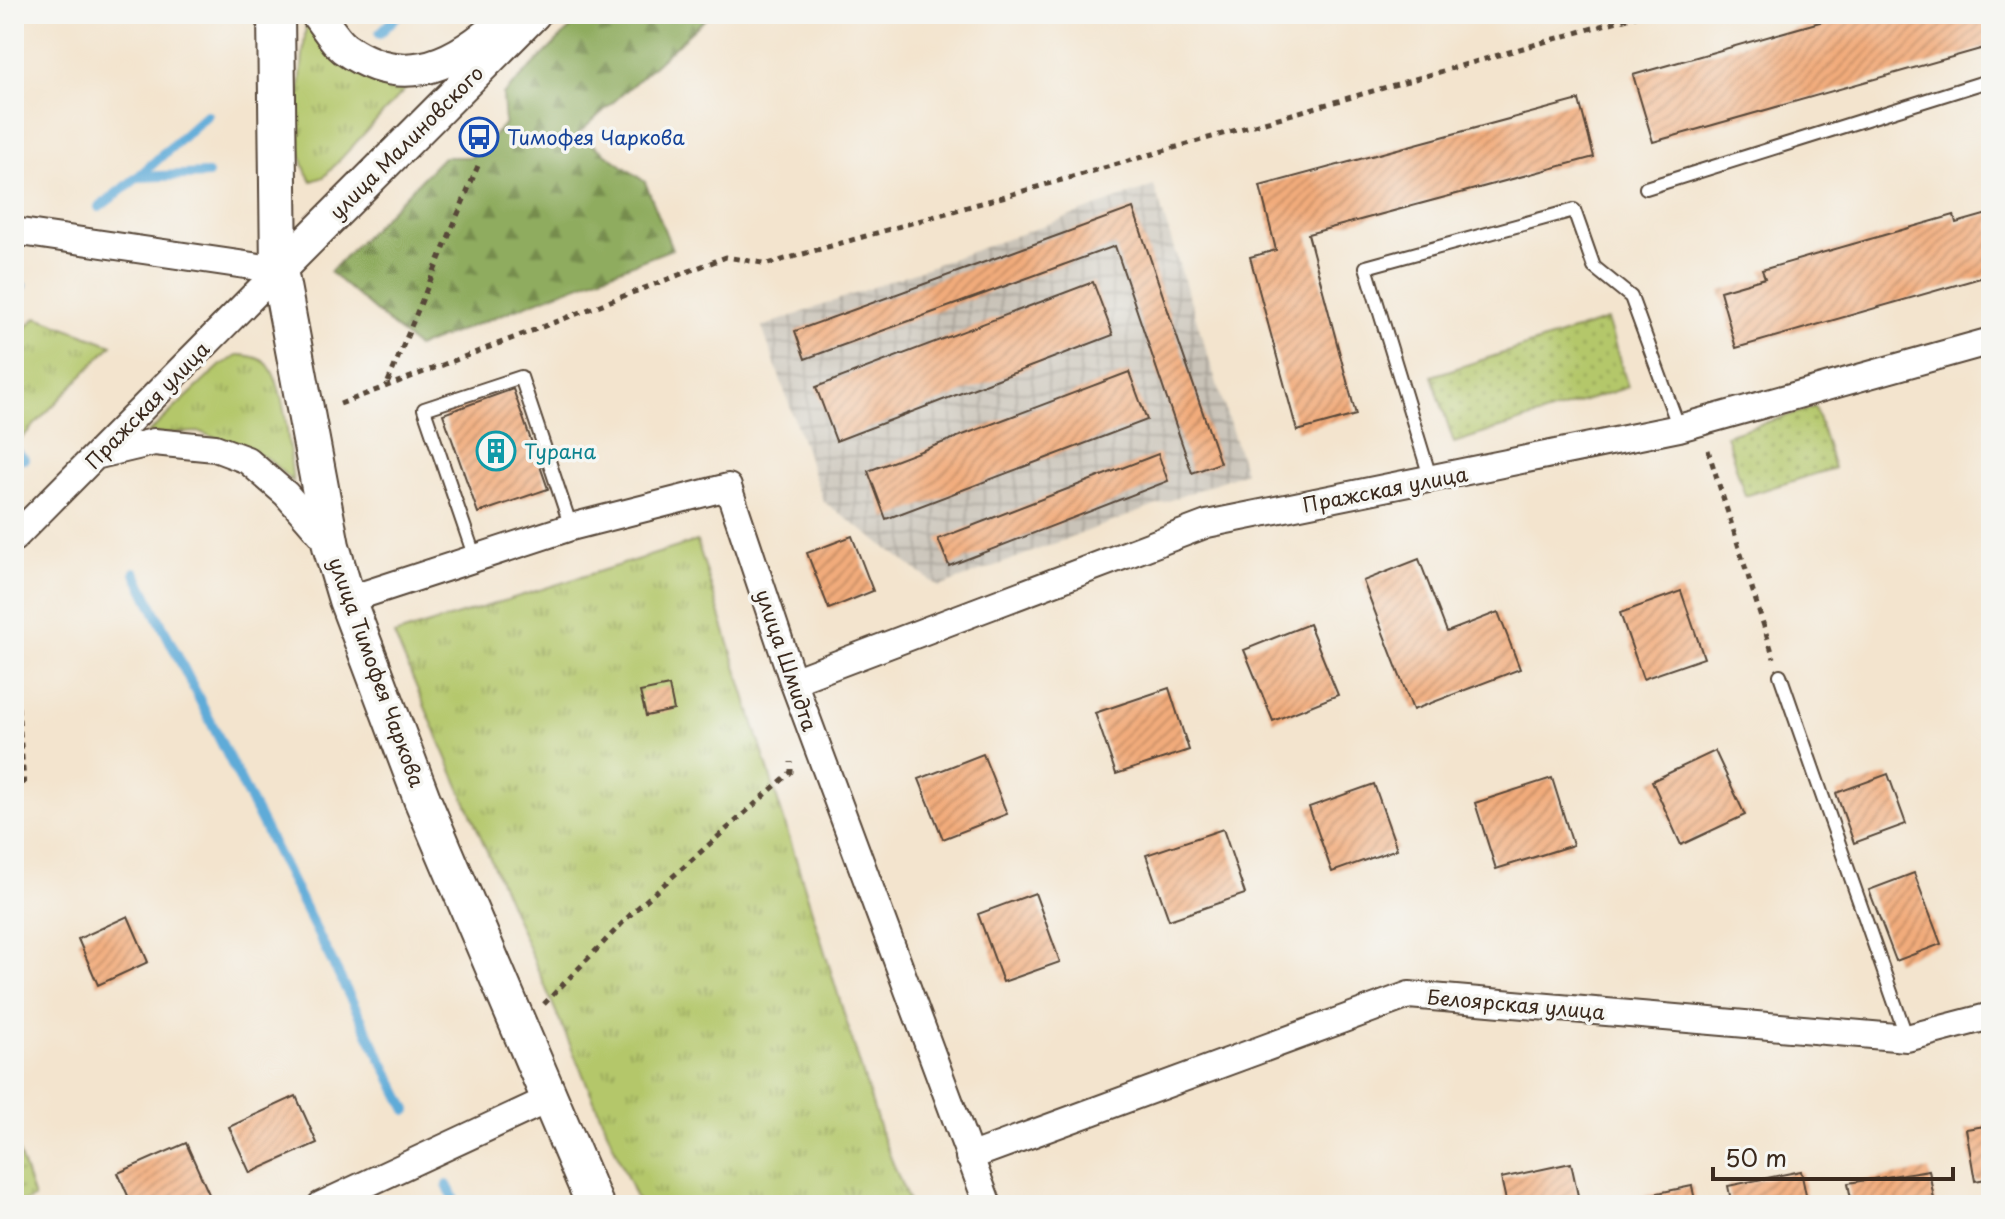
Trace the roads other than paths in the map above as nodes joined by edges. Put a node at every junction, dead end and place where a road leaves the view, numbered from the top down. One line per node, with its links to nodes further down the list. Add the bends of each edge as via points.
1 (276, 14): 8 (main road, улица Тимофея Чаркова)
2 (317, 14): 3 (street, via 343,47 380,65 420,71 451,61)
3 (513, 14)
4 (534, 14): 8 (street, улица Малиновского)
5 (1991, 80): 6 (lane)
6 (1646, 188)
7 (14, 231): 8 (street)
8 (279, 270): 11 (street, Пражская улица); 15 (main road, улица Тимофея Чаркова)
9 (1991, 341): 10 (street, Пражская улица)
10 (1689, 425): 12 (street, Пражская улица); 12 (lane, via 1631,297 1594,267 1574,210 1366,267)
11 (99, 455): 14 (street, Пражская улица); 15 (street, via 154,442 215,448 247,460 286,494)
12 (1431, 481): 19 (street, Пражская улица, via 1207,524)
13 (571, 527): 16 (street, улица Шмидта); 16 (lane, via 521,377 424,409); 19 (street, улица Шмидта, via 728,487)
14 (14, 538)
15 (331, 546): 17 (main road, улица Тимофея Чаркова)
16 (475, 558): 17 (street, улица Шмидта)
17 (347, 600): 22 (main road, улица Тимофея Чаркова, via 422,799)
18 (1780, 675): 21 (lane)
19 (793, 681): 23 (street, улица Шмидта)
20 (1991, 1016): 21 (street, Белоярская улица)
21 (1907, 1038): 23 (street, Белоярская улица, via 1409,995)
22 (549, 1099): 24 (street); 25 (main road, улица Тимофея Чаркова)
23 (969, 1157): 26 (street, улица Шмидта)
24 (321, 1205)
25 (595, 1205)
26 (988, 1205)

